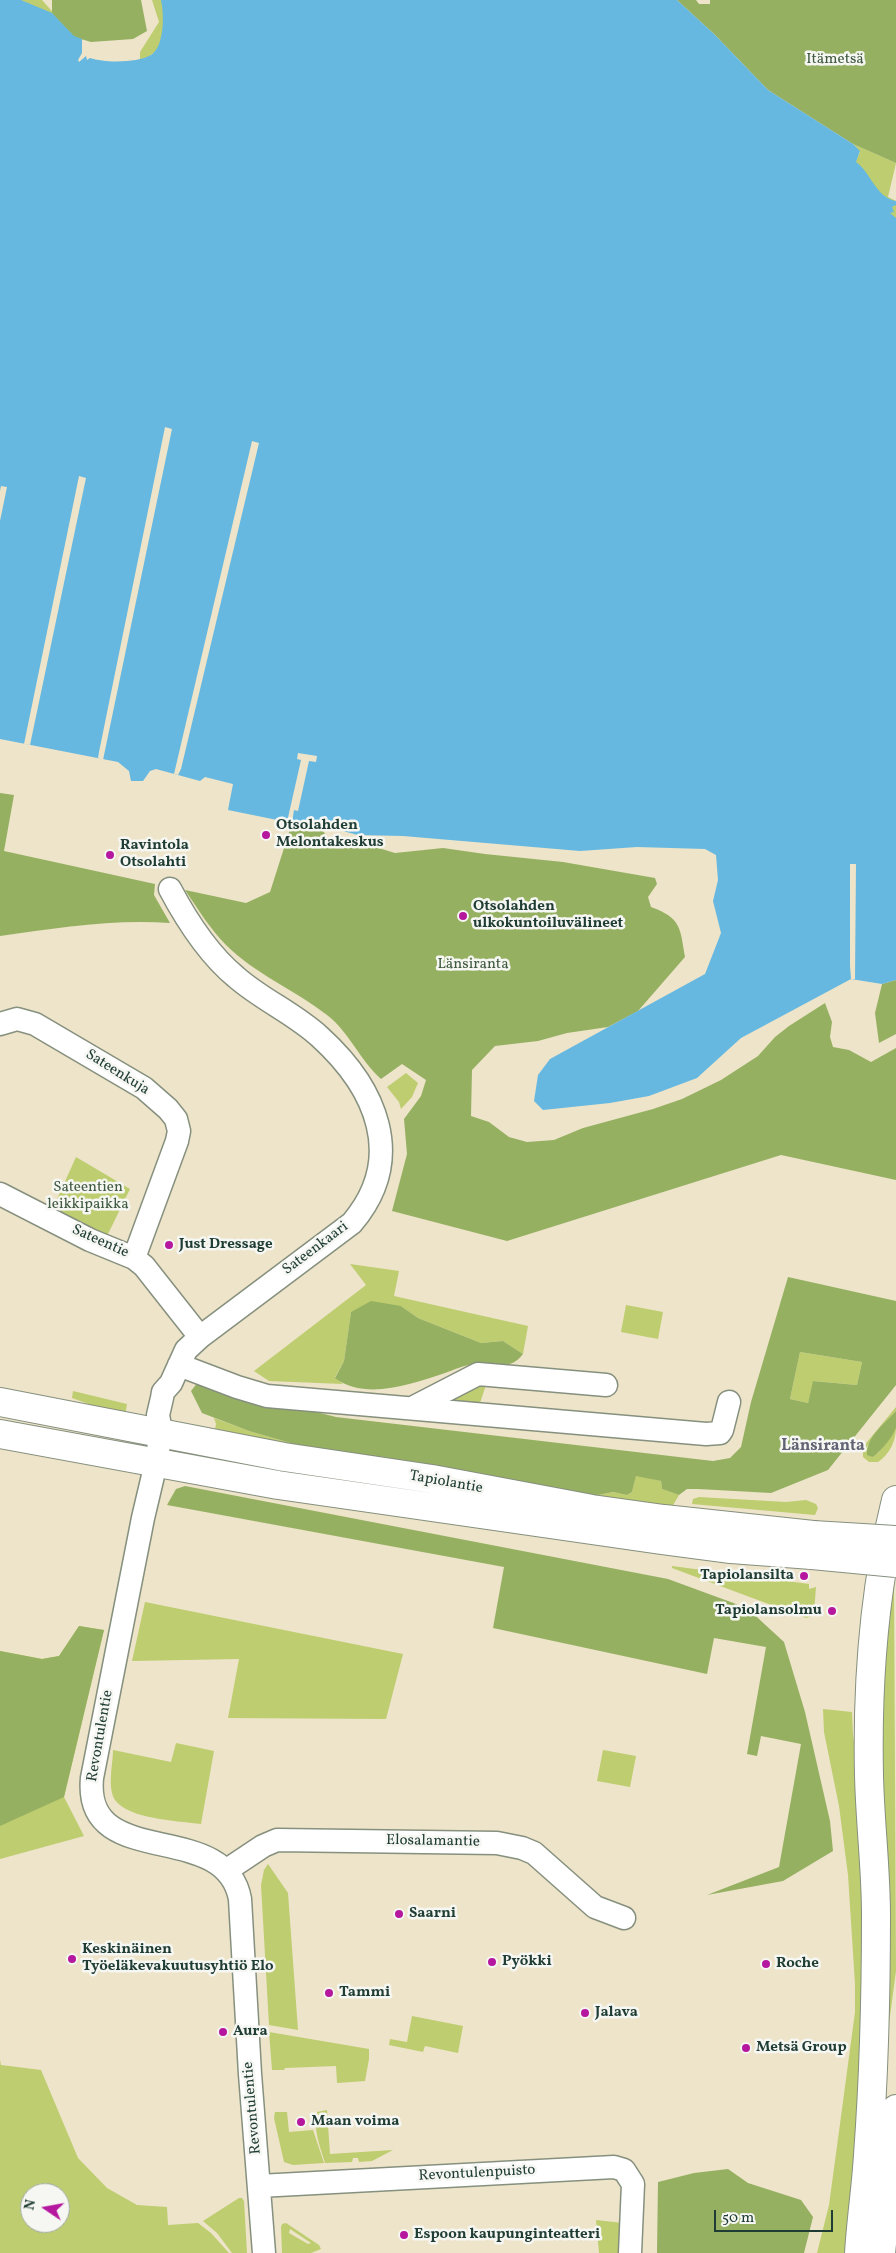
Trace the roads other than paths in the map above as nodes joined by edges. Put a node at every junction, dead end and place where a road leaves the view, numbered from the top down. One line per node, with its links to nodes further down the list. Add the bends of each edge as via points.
1 (170, 889): 5 (street, Sateenkaari, via 194,928 236,978 320,1037 349,1068 375,1112 382,1148 375,1186 352,1223)
2 (0, 1024): 4 (street, Sateenkuja, via 16,1019 35,1024 144,1088 176,1119 177,1141)
3 (0, 1194): 4 (street, Sateentie, via 90,1240)
4 (134, 1258): 5 (street, Sateentie, via 144,1266)
5 (200, 1337): 6 (street, Sateenkaari, via 186,1350)
6 (175, 1374): 10 (street, via 267,1396); 11 (street, via 175,1407)
7 (606, 1385): 10 (street, via 478,1374)
8 (0, 1402): 11 (main road, Tapiolantie)
9 (729, 1402): 10 (street, via 722,1430 714,1434)
10 (412, 1408)
11 (161, 1432): 13 (street, Revontulentie); 16 (main road, Tapiolantie, via 284,1457)
12 (0, 1434): 13 (main road, Tapiolantie)
13 (156, 1463): 16 (main road, Tapiolantie, via 278,1485 731,1549); 18 (street, Revontulentie, via 99,1739 91,1796 99,1817 120,1832 200,1854)
14 (896, 1500): 24 (main road, via 874,1629 869,1710 876,1914 874,2024 868,2156)
15 (896, 1540): 16 (main road, Tapiolantie, bridge)
16 (812, 1545): 17 (main road, Tapiolantie, bridge)
17 (896, 1563)
18 (227, 1870): 19 (street, Elosalamantie, via 277,1840 497,1843 534,1853 595,1907); 21 (street, Revontulentie, via 240,1899)
19 (624, 1918)
20 (896, 2109): 25 (main road)
21 (259, 2186): 22 (street, Revontulenpuisto, via 614,2167 628,2174 633,2184); 23 (street, Revontulentie)
22 (630, 2245)
23 (264, 2253)
24 (859, 2253)
25 (881, 2253)

